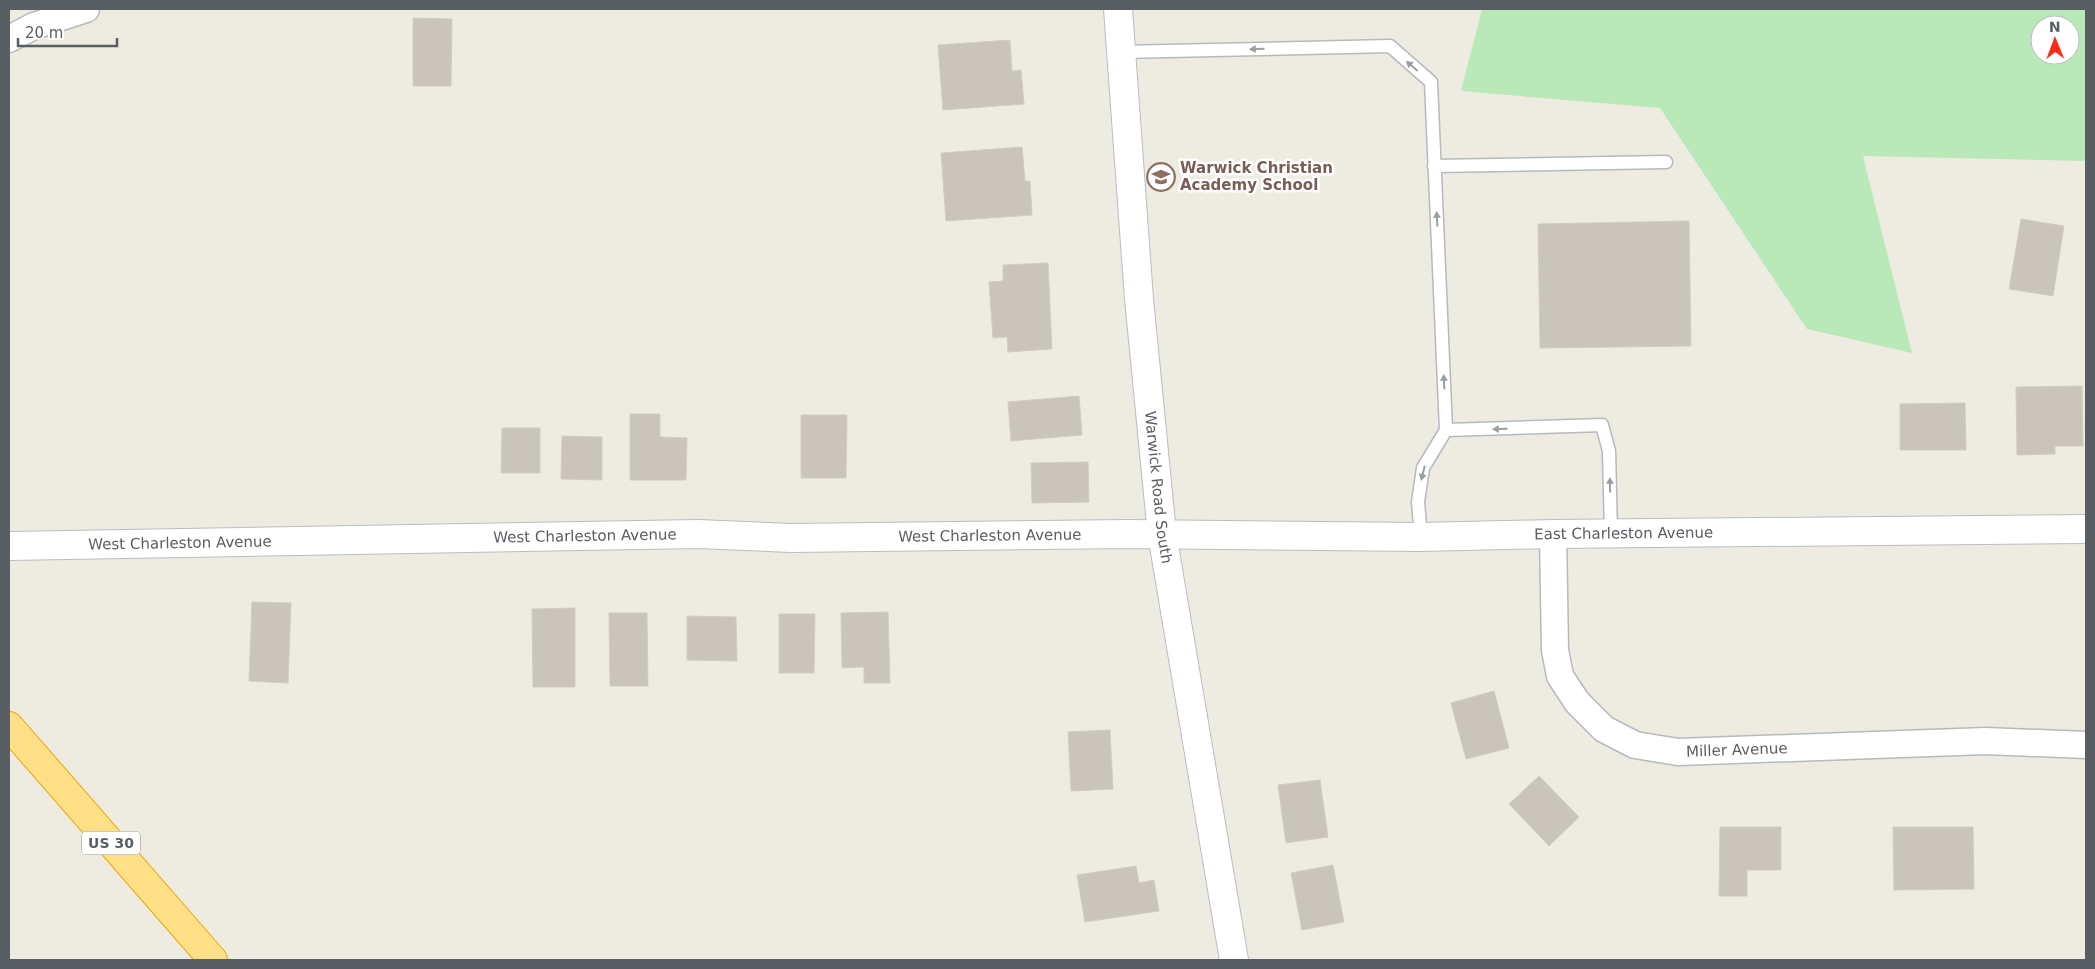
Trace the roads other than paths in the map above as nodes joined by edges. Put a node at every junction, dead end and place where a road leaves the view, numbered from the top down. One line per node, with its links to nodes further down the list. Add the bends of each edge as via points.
1 (86, 9): 3 (street)
2 (1118, 9): 4 (street, Warwick Road South)
3 (9, 38)
4 (1121, 52): 6 (lane, one-way to 4, via 1431,82 1390,46); 9 (street, Warwick Road South, via 1139,299)
5 (1666, 162): 6 (lane)
6 (1434, 166): 7 (lane, one-way to 6)
7 (1446, 430): 11 (lane, one-way to 7, via 1609,451 1602,425); 12 (lane, one-way to 12, via 1423,468 1418,502)
8 (2086, 529): 11 (street, East Charleston Avenue)
9 (1162, 534): 12 (street, East Charleston Avenue); 13 (street, West Charleston Avenue, via 791,538 698,534); 17 (street, Warwick Road South)
10 (1552, 534): 11 (street, East Charleston Avenue); 12 (street, East Charleston Avenue); 15 (street, Miller Avenue, via 1554,650 1560,676 1577,702 1604,729 1635,745 1678,752 1986,740)
11 (1612, 534)
12 (1421, 538)
13 (9, 546)
14 (9, 726): 16 (highway, US 30)
15 (2086, 745)
16 (214, 960)
17 (1234, 960)

